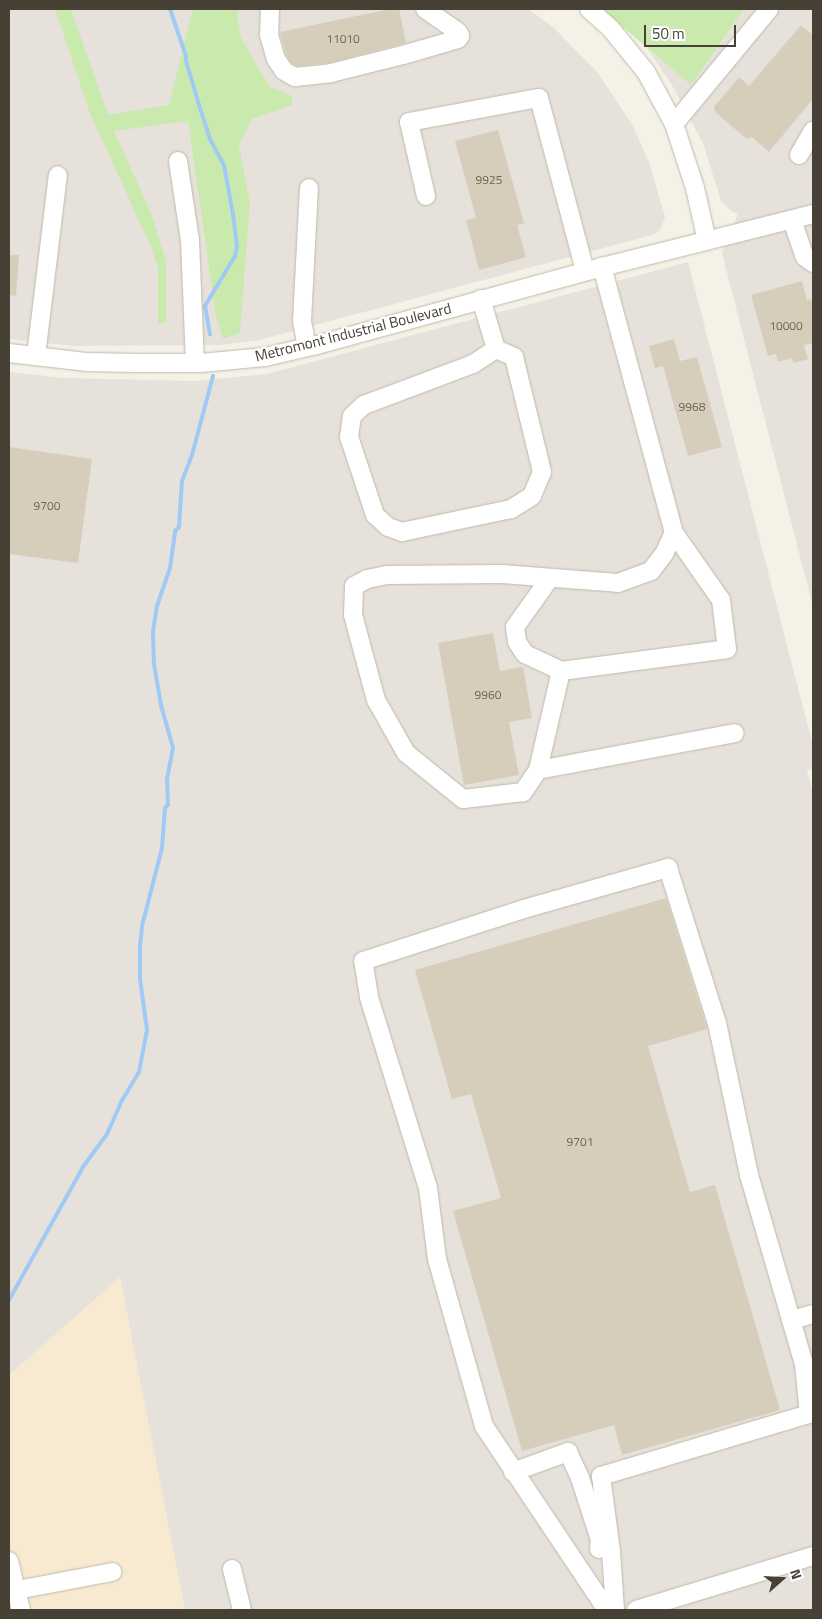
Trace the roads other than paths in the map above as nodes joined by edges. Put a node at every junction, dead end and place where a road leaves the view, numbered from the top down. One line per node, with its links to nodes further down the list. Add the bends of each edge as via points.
1 (270, 9): 2 (street, via 268,36 276,59 284,71 295,77 331,73 458,39 458,32)
2 (425, 9)
3 (589, 9): 5 (street, via 611,29 646,72)
4 (768, 9): 5 (street)
5 (674, 124): 14 (street, via 695,188)
6 (813, 131): 7 (street)
7 (798, 154)
8 (178, 161): 23 (street, via 190,240)
9 (58, 175): 22 (street)
10 (309, 188): 19 (street, via 302,321)
11 (426, 196): 17 (street, via 409,122 539,98)
12 (813, 214): 13 (street, Metromont Industrial Boulevard)
13 (792, 220): 14 (street, Metromont Industrial Boulevard); 15 (street, via 805,257)
14 (707, 241): 16 (street, Metromont Industrial Boulevard)
15 (813, 263)
16 (602, 267): 17 (street, Metromont Industrial Boulevard); 24 (street)
17 (584, 271): 18 (street, Metromont Industrial Boulevard)
18 (482, 299): 19 (street, Metromont Industrial Boulevard); 20 (street)
19 (307, 347): 23 (street, Metromont Industrial Boulevard, via 265,357)
20 (496, 349): 20 (street, via 514,357 538,453 542,472 532,496 502,511 402,532 388,527 375,514 349,437 352,416 364,405 473,364)
21 (9, 353): 22 (street, Metromont Industrial Boulevard)
22 (36, 356): 23 (street, Metromont Industrial Boulevard, via 87,362)
23 (195, 363)
24 (674, 534): 25 (street, via 651,571 618,583); 26 (street, via 721,600 728,649)
25 (550, 578): 26 (street, via 515,627 517,642 525,654); 28 (street, via 502,574 387,575 367,579 354,586 353,615 376,700 406,753 463,800 523,792)
26 (560, 671): 28 (street)
27 (735, 733): 28 (street)
28 (538, 770)
29 (813, 1314): 30 (street)
30 (791, 1320): 31 (street, via 804,1364); 32 (street, via 749,1175 717,1023 668,868 524,909 362,961 369,997 428,1188 437,1259 484,1426)
31 (811, 1417): 33 (street, via 601,1476)
32 (513, 1472): 33 (street, via 568,1452 571,1472 594,1543); 41 (street)
33 (605, 1550): 42 (street)
34 (813, 1556): 43 (street)
35 (9, 1561): 38 (street)
36 (232, 1569): 40 (street)
37 (112, 1572): 38 (street)
38 (17, 1590): 39 (street)
39 (21, 1610)
40 (242, 1610)
41 (607, 1610)
42 (615, 1610)
43 (636, 1610)

